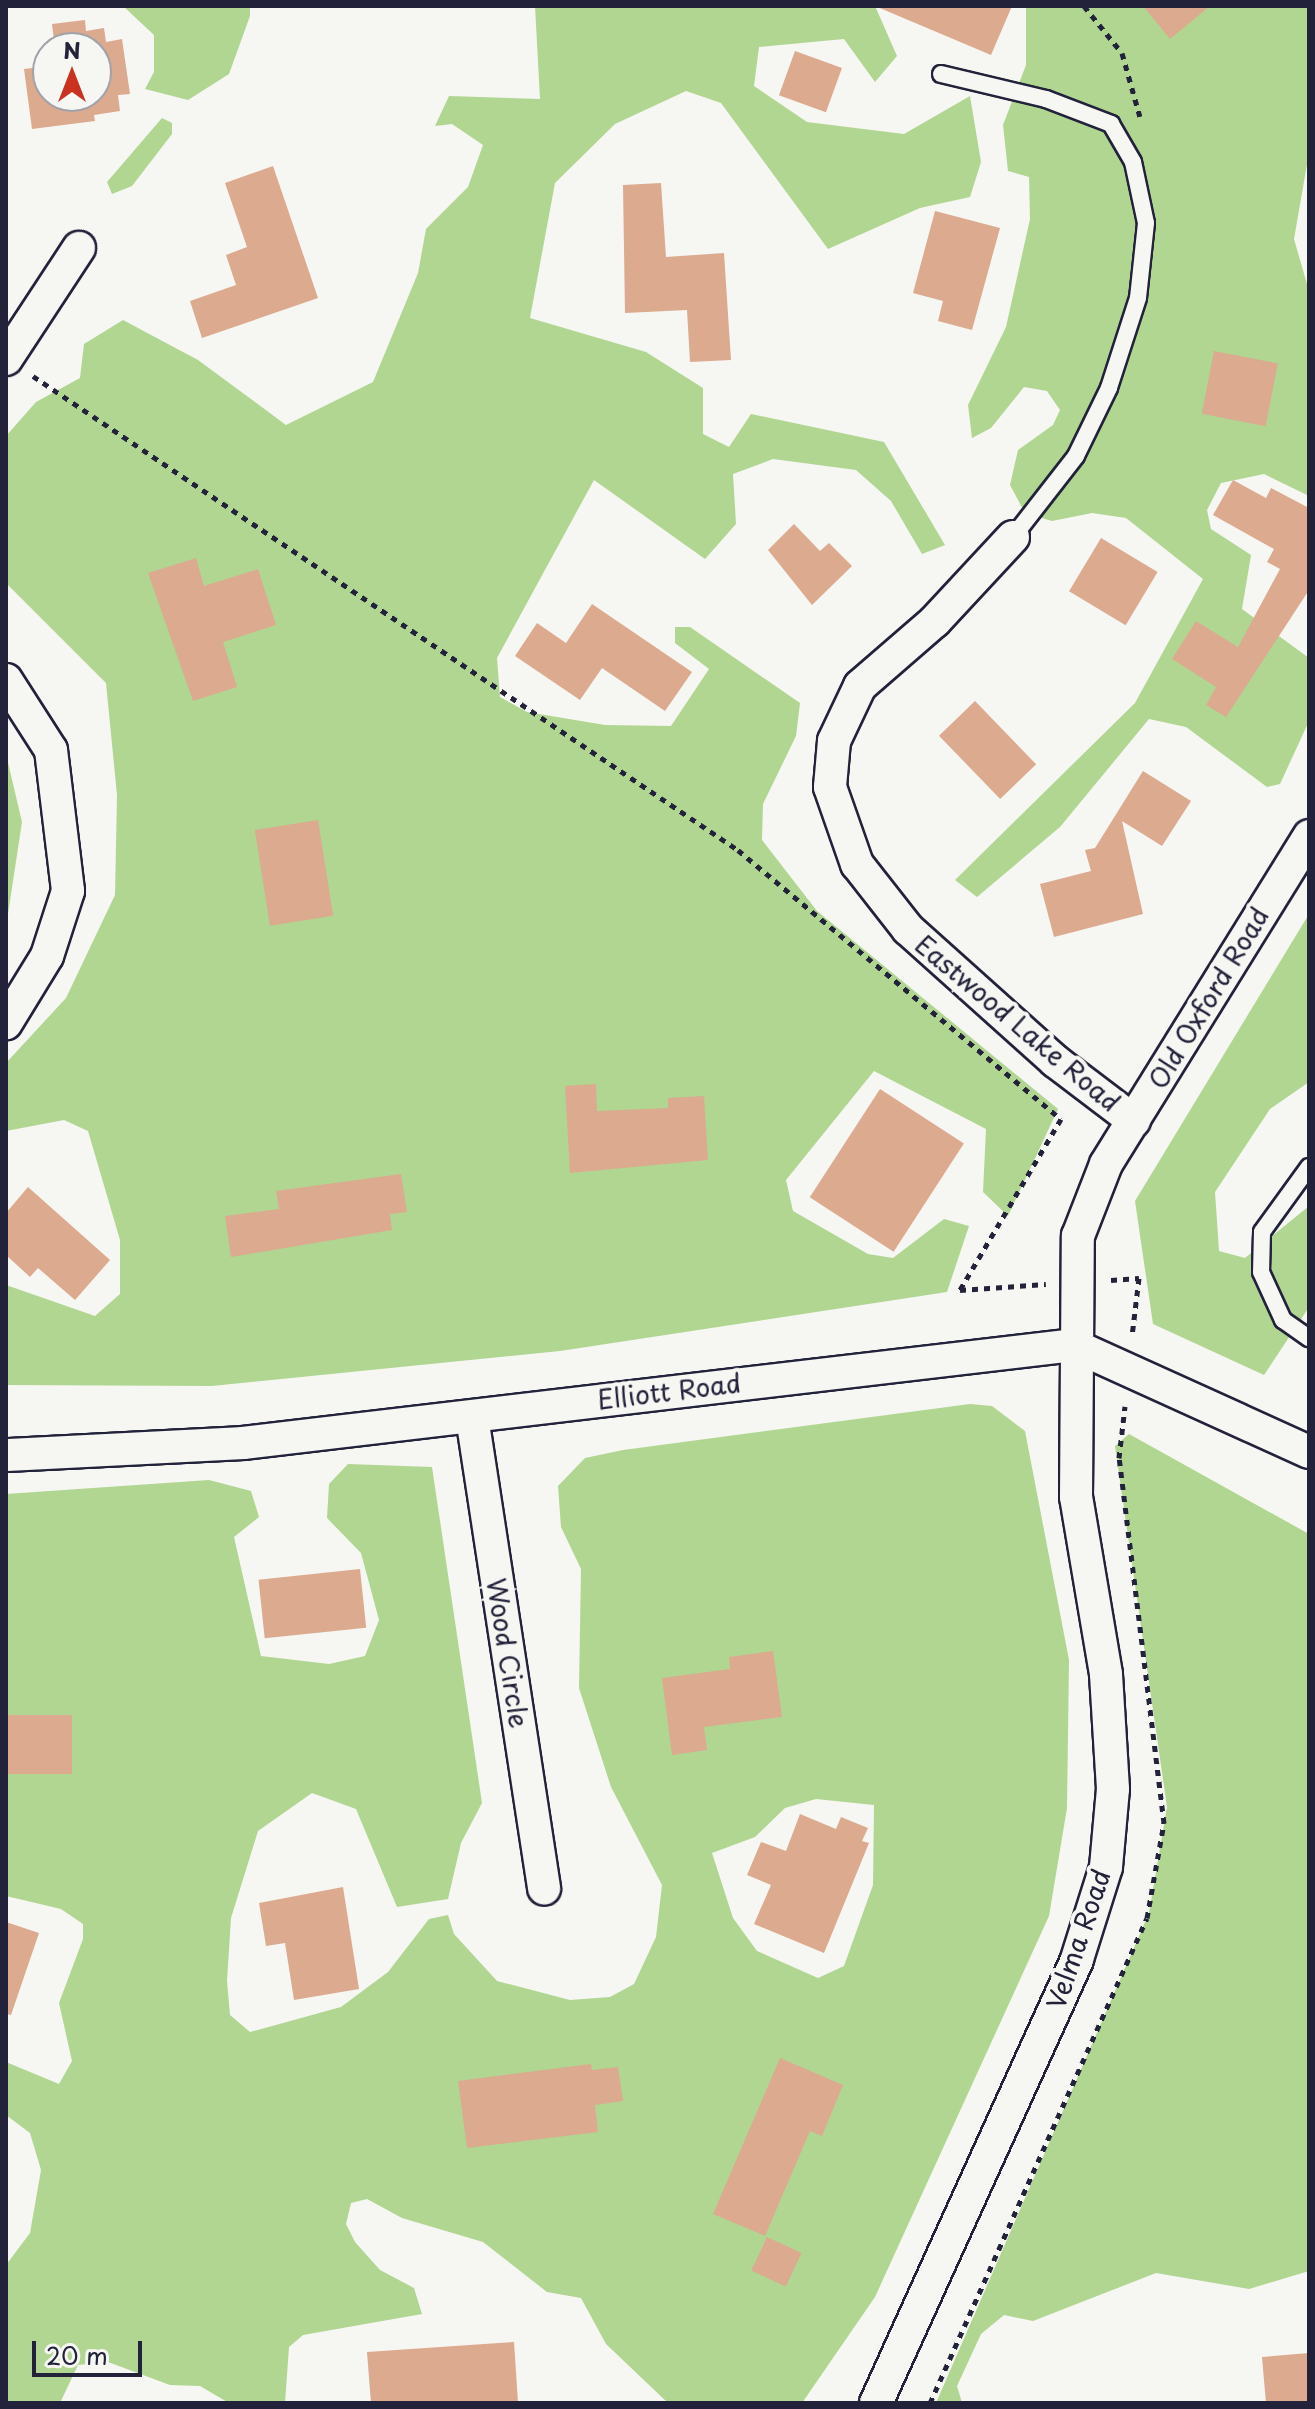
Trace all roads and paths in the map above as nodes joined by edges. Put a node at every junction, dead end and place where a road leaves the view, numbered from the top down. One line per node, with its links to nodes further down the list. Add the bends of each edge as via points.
1 (941, 74): 4 (lane, via 1046,99 1111,124 1133,162 1146,223 1138,298 1109,388 1076,456)
2 (79, 248): 3 (street)
3 (16, 365): 11 (path, via 738,850 1061,1119 960,1290)
4 (1013, 537): 8 (street, Eastwood Lake Road, via 935,621 860,686 837,731 830,787 857,864 908,929 1055,1061)
5 (6, 680): 7 (street, via 51,750 68,891 47,956)
6 (1309, 836): 8 (street, Old Oxford Road)
7 (6, 1023)
8 (1134, 1121): 13 (street, Old Oxford Road, via 1106,1164 1078,1236)
9 (1309, 1167): 12 (lane, via 1262,1232 1261,1272 1283,1320)
10 (1094, 1281): 14 (path, via 1139,1278)
11 (1064, 1283)
12 (1309, 1338)
13 (1073, 1345): 16 (street, Elliott Road); 17 (street); 20 (street, Velma Road, via 1076,1497 1110,1732 1106,1867 1077,1959)
14 (1130, 1353)
15 (1125, 1398): 21 (path, via 1119,1458 1164,1823 1147,1918)
16 (472, 1417): 18 (street, Elliott Road, via 243,1443); 19 (street, Wood Circle)
17 (1309, 1452)
18 (6, 1455)
19 (544, 1889)
20 (876, 2403)
21 (930, 2403)

